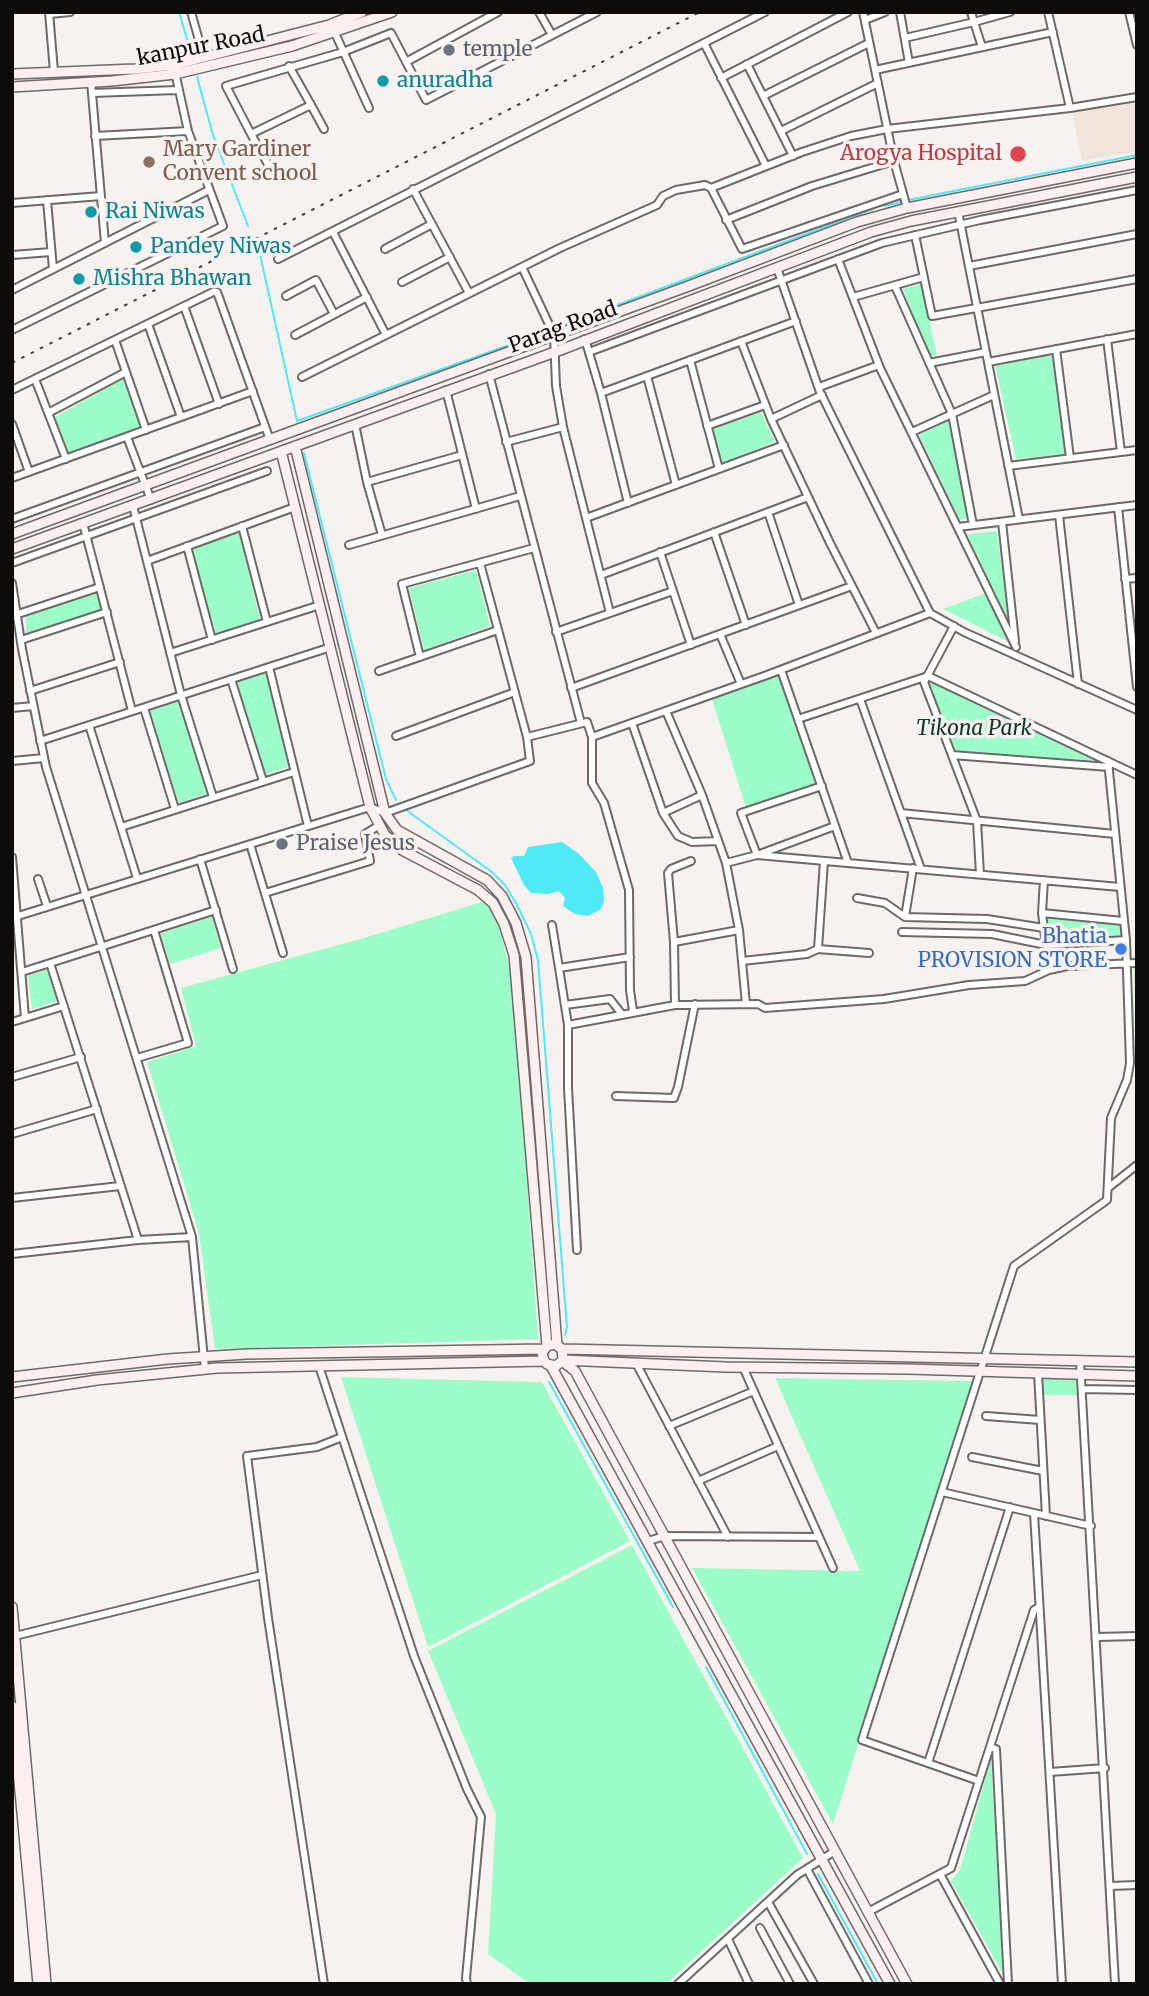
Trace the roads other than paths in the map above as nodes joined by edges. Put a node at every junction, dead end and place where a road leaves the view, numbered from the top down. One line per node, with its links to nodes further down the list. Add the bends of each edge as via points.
1 (70, 12): 16 (street)
2 (191, 12): 29 (street)
3 (362, 12): 17 (street)
4 (391, 12): 21 (street, kanpur Road)
5 (498, 12): 30 (street)
6 (539, 12): 22 (street)
7 (597, 12): 22 (street)
8 (765, 12): 24 (street)
9 (848, 12): 32 (street)
10 (885, 12): 18 (street)
11 (900, 12): 23 (street)
12 (971, 12): 19 (street)
13 (1010, 12): 19 (street)
14 (1048, 12): 20 (street)
15 (1129, 12): 26 (street)
16 (49, 13): 36 (street)
17 (352, 14): 29 (street, via 330,25)
18 (864, 16): 25 (street)
19 (974, 22): 23 (street); 27 (street)
20 (1053, 32): 27 (street); 49 (street)
21 (335, 33): 28 (street); 34 (street, kanpur Road, via 237,60)
22 (552, 35): 30 (street, via 426,100)
23 (905, 38): 31 (street)
24 (704, 43): 38 (street); 63 (street)
25 (869, 43): 35 (street); 45 (street)
26 (1137, 45)
27 (982, 47): 31 (street)
28 (343, 52): 30 (street, via 391,33); 33 (street); 48 (street)
29 (204, 58): 34 (street)
30 (406, 62)
31 (909, 63): 35 (street)
32 (747, 64): 38 (street); 45 (street)
33 (289, 66): 47 (street); 54 (street, via 226,86)
34 (174, 69): 36 (street); 39 (street, kanpur Road); 43 (street)
35 (875, 70): 40 (street)
36 (58, 72): 37 (street); 41 (street)
37 (12, 74)
38 (721, 78): 59 (street)
39 (91, 82): 41 (street, kanpur Road); 44 (street)
40 (878, 83): 50 (street); 53 (street)
41 (64, 84): 42 (street, kanpur Road)
42 (12, 87)
43 (177, 90): 44 (street); 52 (street)
44 (92, 93): 55 (street)
45 (763, 96): 53 (street)
46 (1137, 97): 49 (street)
47 (311, 105): 51 (street); 54 (street)
48 (369, 107)
49 (1070, 108): 50 (street)
50 (887, 128): 56 (street); 57 (street)
51 (324, 129)
52 (188, 131): 55 (street); 64 (street)
53 (781, 131): 56 (street)
54 (251, 134): 60 (street)
55 (96, 136): 67 (street)
56 (793, 156): 59 (street)
57 (894, 161): 66 (street); 74 (street)
58 (1137, 163): 71 (street, Parag Road)
59 (766, 166): 62 (street)
60 (274, 175)
61 (1137, 177): 72 (street, Parag Road)
62 (711, 188): 74 (street); 91 (street, via 676,190 657,205)
63 (413, 189): 75 (street); 78 (street)
64 (209, 190): 82 (street); 109 (street, via 223,226)
65 (1137, 190): 76 (street)
66 (903, 194): 69 (street); 71 (street)
67 (101, 196): 68 (street); 82 (street)
68 (47, 200): 70 (street); 85 (street)
69 (878, 202): 73 (street); 80 (street)
70 (12, 203)
71 (907, 208): 73 (street, Parag Road)
72 (958, 211): 76 (street); 77 (street, Parag Road)
73 (882, 215): 77 (street); 84 (street, Parag Road)
74 (726, 219): 80 (street, via 742,249)
75 (432, 224): 83 (street); 87 (street)
76 (960, 225): 81 (street); 90 (street)
77 (886, 228): 92 (street, Parag Road)
78 (333, 232): 88 (street); 102 (street)
79 (1137, 234): 90 (street)
80 (782, 235): 84 (street)
81 (915, 235): 89 (street); 94 (street)
82 (105, 243): 93 (street)
83 (385, 249)
84 (787, 249): 113 (street, Parag Road)
85 (51, 252): 86 (street); 93 (street)
86 (12, 255)
87 (450, 257): 97 (street); 100 (street)
88 (278, 259)
89 (838, 259): 96 (street); 103 (street)
90 (969, 266): 105 (street)
91 (522, 267): 100 (street); 113 (street)
92 (777, 268): 96 (street); 114 (street, Parag Road)
93 (53, 269): 99 (street)
94 (924, 278): 98 (street); 105 (street, via 932,316)
95 (1137, 279): 105 (street)
96 (782, 281): 107 (street); 120 (street)
97 (402, 282)
98 (895, 286): 103 (street); 124 (street)
99 (12, 290)
100 (469, 293): 110 (street)
101 (286, 296): 106 (street, via 316,280)
102 (367, 297): 106 (street); 110 (street)
103 (853, 297): 125 (street)
104 (184, 306): 108 (street); 134 (street, via 217,292); 138 (street)
105 (977, 309): 121 (street)
106 (334, 314): 112 (street)
107 (796, 321): 117 (street); 131 (street)
108 (148, 324): 116 (street); 142 (street)
109 (12, 330)
110 (386, 333): 129 (street)
111 (1137, 334): 115 (street)
112 (295, 335)
113 (554, 335): 119 (street); 148 (street, Parag Road)
114 (585, 339): 119 (street, Parag Road); 120 (street)
115 (1107, 339): 118 (street); 159 (street)
116 (115, 340): 126 (street); 130 (street)
117 (741, 341): 122 (street); 139 (street)
118 (1056, 349): 123 (street); 161 (street)
119 (555, 352): 127 (street, Parag Road); 147 (street)
120 (589, 352): 135 (street)
121 (986, 352): 123 (street); 124 (street)
122 (690, 360): 128 (street); 146 (street)
123 (988, 362): 137 (street)
124 (929, 363): 141 (street)
125 (879, 365): 131 (street); 150 (street)
126 (126, 372): 140 (street); 149 (street)
127 (489, 374): 133 (street, Parag Road); 154 (street)
128 (647, 376): 135 (street); 170 (street)
129 (302, 377)
130 (35, 379): 132 (street); 140 (street)
131 (819, 387): 136 (street)
132 (12, 390)
133 (446, 390): 145 (street, Parag Road); 160 (street)
134 (253, 391): 138 (street); 151 (street)
135 (601, 393): 175 (street)
136 (822, 395): 143 (street); 216 (street)
137 (994, 395): 141 (street); 163 (street)
138 (219, 404): 142 (street)
139 (765, 405): 143 (street); 146 (street)
140 (48, 413): 162 (street)
141 (952, 414): 150 (street); 190 (street)
142 (181, 417): 149 (street)
143 (771, 418): 155 (street)
144 (12, 424): 166 (street)
145 (355, 424): 153 (street, Parag Road); 169 (street)
146 (708, 426): 164 (street)
147 (563, 427): 154 (street); 185 (street)
148 (301, 428): 151 (street, Parag Road); 153 (street)
149 (146, 430): 152 (street)
150 (912, 432): 192 (street)
151 (268, 434): 168 (street, Parag Road)
152 (127, 437): 162 (street); 168 (street)
153 (305, 442): 156 (street, Parag Road)
154 (506, 442): 171 (street)
155 (784, 445): 164 (street); 172 (street)
156 (295, 446): 158 (street, Parag Road); 272 (street)
157 (1137, 450): 159 (street)
158 (281, 451): 173 (street, Parag Road); 178 (street)
159 (1121, 452): 161 (street)
160 (462, 454): 169 (street); 180 (street)
161 (1070, 458): 163 (street)
162 (66, 459): 166 (street)
163 (1008, 466): 187 (street)
164 (719, 469): 170 (street)
165 (267, 471): 184 (street)
166 (29, 472): 167 (street)
167 (12, 478)
168 (143, 479): 173 (street); 174 (street, Parag Road)
169 (367, 482): 195 (street)
170 (676, 485): 175 (street)
171 (520, 496): 180 (street); 199 (street)
172 (808, 497): 182 (street); 209 (street)
173 (151, 500): 177 (street, Parag Road)
174 (79, 502): 181 (street, Parag Road); 181 (street)
175 (628, 503): 185 (street)
176 (1137, 505): 179 (street)
177 (132, 506): 184 (street); 189 (street, Parag Road)
178 (295, 507): 191 (street); 212 (street)
179 (1118, 507): 183 (street); 207 (street)
180 (476, 509): 195 (street)
181 (51, 512): 186 (street); 194 (street, Parag Road)
182 (768, 512): 193 (street); 213 (street)
183 (1059, 515): 187 (street); 239 (street)
184 (136, 518): 196 (street); 202 (street)
185 (586, 518): 205 (street)
186 (12, 519)
187 (1019, 519): 188 (street)
188 (1002, 522): 190 (street); 229 (street)
189 (83, 523): 196 (street); 200 (street, Parag Road)
190 (973, 525): 192 (street)
191 (242, 526): 198 (street); 218 (street)
192 (958, 527): 229 (street)
193 (714, 532): 201 (street); 219 (street)
194 (12, 534)
195 (382, 535): 197 (street)
196 (87, 536): 203 (street); 210 (street)
197 (349, 545)
198 (187, 546): 202 (street); 226 (street)
199 (534, 548): 204 (street); 222 (street)
200 (12, 549)
201 (660, 552): 205 (street); 211 (street)
202 (147, 561): 230 (street)
203 (12, 563)
204 (480, 563): 221 (street); 231 (street, via 402,584)
205 (601, 575): 215 (street)
206 (1137, 578): 207 (street)
207 (1125, 579): 240 (street)
208 (12, 583): 217 (street)
209 (852, 586): 213 (street); 223 (street)
210 (100, 587): 214 (street); 217 (street)
211 (673, 591): 215 (street); 227 (street)
212 (320, 605): 218 (street); 228 (street)
213 (799, 606): 219 (street)
214 (107, 612): 225 (street); 232 (street)
215 (611, 613): 222 (street)
216 (930, 613): 220 (street); 223 (street)
217 (15, 615): 225 (street)
218 (267, 622): 226 (street)
219 (746, 625): 224 (street)
220 (954, 626): 229 (street); 236 (street)
221 (498, 630): 231 (street); 243 (street)
222 (556, 632): 241 (street)
223 (877, 633): 234 (street)
224 (720, 634): 227 (street); 238 (street)
225 (21, 640): 242 (street)
226 (212, 640): 230 (street)
227 (691, 645): 241 (street)
228 (331, 647): 233 (street); 270 (street)
229 (1015, 651): 239 (street)
230 (170, 653): 244 (street)
231 (420, 657): 235 (street)
232 (120, 662): 242 (street); 250 (street)
233 (269, 667): 237 (street); 264 (street)
234 (781, 670): 238 (street); 252 (street)
235 (379, 671)
236 (928, 676): 245 (street); 260 (street, via 925,682); 263 (street)
237 (231, 679): 244 (street); 266 (street)
238 (741, 684): 251 (street)
239 (1078, 684): 249 (street)
240 (1137, 687)
241 (571, 688): 253 (street)
242 (30, 691): 246 (street)
243 (515, 692): 256 (street); 257 (street)
244 (181, 695): 248 (street); 269 (street)
245 (860, 699): 252 (street); 274 (street)
246 (33, 706): 247 (street); 259 (street)
247 (12, 708)
248 (144, 708): 250 (street); 271 (street)
249 (1137, 710)
250 (132, 711): 255 (street)
251 (666, 711): 254 (street); 268 (street)
252 (798, 719): 267 (street)
253 (581, 723): 257 (street); 258 (street, via 587,722)
254 (632, 723): 258 (street); 273 (street)
255 (89, 725): 259 (street); 279 (street)
256 (396, 736)
257 (527, 737): 272 (street, via 530,761)
258 (593, 737): 317 (street, via 592,783 604,803 629,890)
259 (40, 741): 261 (street)
260 (952, 755): 263 (street); 275 (street)
261 (44, 758): 262 (street); 297 (street)
262 (12, 761)
263 (1108, 764): 265 (street); 280 (street)
264 (293, 772): 266 (street); 276 (street)
265 (1137, 775)
266 (263, 782): 269 (street)
267 (822, 786): 278 (street); 283 (street, via 741,813)
268 (702, 794): 273 (street); 281 (street)
269 (213, 797): 271 (street)
270 (370, 807): 272 (street); 276 (street); 277 (street)
271 (175, 809): 279 (street)
272 (385, 813): 351 (street, via 397,830 487,880 516,923 526,957)
273 (663, 813): 281 (street, via 685,841)
274 (901, 813): 275 (street); 290 (street)
275 (977, 821): 280 (street); 291 (street)
276 (308, 826): 282 (street)
277 (378, 826): 296 (street, via 365,834 370,861); 351 (street, via 402,850 493,902 511,944)
278 (835, 826): 283 (street); 289 (street)
279 (121, 827): 292 (street)
280 (1115, 834): 295 (street)
281 (719, 841): 288 (street)
282 (250, 844): 285 (street); 296 (street)
283 (757, 855): 287 (street); 288 (street)
284 (12, 857): 302 (street)
285 (200, 859): 292 (street); 300 (street)
286 (691, 861): 311 (street, via 668,873)
287 (824, 861): 289 (street); 314 (street)
288 (726, 863): 308 (street)
289 (848, 863): 290 (street)
290 (917, 869): 291 (street); 303 (street)
291 (980, 874): 294 (street)
292 (137, 878): 297 (street)
293 (38, 879): 299 (street)
294 (1044, 880): 295 (street); 301 (street)
295 (1120, 887): 304 (street)
296 (265, 893): 315 (street)
297 (86, 894): 299 (street); 313 (street)
298 (857, 898): 303 (street, via 885,903)
299 (47, 906): 302 (street)
300 (216, 910): 307 (street); 323 (street)
301 (1042, 914): 304 (street); 306 (street)
302 (18, 916): 324 (street)
303 (905, 917): 306 (street, via 987,919)
304 (1123, 921): 310 (street)
305 (552, 925): 322 (street)
306 (1044, 928): 312 (street)
307 (154, 930): 313 (street); 337 (street, via 188,1043)
308 (739, 930): 311 (street); 318 (street)
309 (902, 932): 312 (street, via 992,934)
310 (1126, 940): 312 (street); 320 (street)
311 (674, 942): 328 (street)
312 (1046, 945)
313 (102, 946): 319 (street); 337 (street)
314 (818, 949): 316 (street); 318 (street)
315 (283, 953)
316 (869, 953)
317 (630, 957): 322 (street); 330 (street)
318 (742, 961): 325 (street)
319 (50, 963): 324 (street); 329 (street)
320 (1127, 963): 321 (street); 325 (street, via 1067,966 1025,981 884,999 765,1008); 338 (street)
321 (1137, 963)
322 (559, 968): 327 (street)
323 (233, 969)
324 (22, 972): 332 (street)
325 (746, 1003): 326 (street)
326 (695, 1004): 328 (street); 340 (street, via 674,1098)
327 (565, 1005): 331 (street, via 610,999); 334 (street)
328 (675, 1005): 330 (street)
329 (64, 1006): 332 (street); 336 (street)
330 (633, 1011): 331 (street)
331 (621, 1013): 334 (street)
332 (25, 1018): 333 (street)
333 (12, 1022)
334 (568, 1025): 349 (street)
335 (1137, 1054): 338 (street)
336 (80, 1057): 339 (street); 341 (street)
337 (137, 1058): 347 (street)
338 (1130, 1059): 345 (street, via 1127,1080 1111,1118)
339 (12, 1077)
340 (616, 1096)
341 (97, 1109): 342 (street); 344 (street)
342 (12, 1134)
343 (1137, 1165): 345 (street)
344 (120, 1185): 346 (street); 348 (street)
345 (1108, 1188): 353 (street, via 1107,1200 1014,1266)
346 (12, 1198)
347 (192, 1237): 348 (street); 352 (street)
348 (138, 1240): 350 (street)
349 (577, 1250)
350 (12, 1254)
351 (553, 1347): 352 (street); 353 (street); 355 (street); 358 (street)
352 (205, 1357): 361 (street); 366 (street)
353 (985, 1359): 354 (street); 362 (street)
354 (1080, 1360): 356 (street); 364 (street)
355 (563, 1361): 357 (street); 358 (street); 384 (street, via 575,1371)
356 (1137, 1362)
357 (636, 1363): 360 (street); 373 (street)
358 (548, 1364): 359 (street); 387 (street)
359 (319, 1366): 361 (street); 374 (street)
360 (743, 1367): 362 (street); 369 (street)
361 (205, 1369): 370 (street)
362 (981, 1371): 363 (street); 379 (street)
363 (1038, 1373): 364 (street); 372 (street)
364 (1081, 1374): 365 (street); 367 (street)
365 (1137, 1376)
366 (12, 1377)
367 (1082, 1389): 368 (street); 383 (street)
368 (1137, 1390)
369 (754, 1391): 373 (street); 375 (street)
370 (12, 1393)
371 (986, 1416): 372 (street)
372 (1040, 1420): 377 (street)
373 (670, 1426): 378 (street)
374 (342, 1437): 389 (street, via 317,1447 247,1456); 416 (street, via 414,1656 481,1817)
375 (778, 1446): 378 (street); 386 (street)
376 (972, 1457): 377 (street)
377 (1043, 1471): 382 (street)
378 (698, 1481): 385 (street)
379 (942, 1492): 380 (street); 397 (street, via 862,1741)
380 (1010, 1507): 381 (street); 397 (street)
381 (1034, 1513): 382 (street); 391 (street)
382 (1046, 1516): 383 (street)
383 (1091, 1526): 394 (street)
384 (665, 1536): 385 (street); 387 (street); 401 (street)
385 (728, 1537): 386 (street)
386 (819, 1537): 388 (street)
387 (648, 1541): 402 (street)
388 (833, 1568)
389 (262, 1575): 392 (street); 415 (street)
390 (12, 1607): 392 (street)
391 (1039, 1607): 396 (street, via 1034,1610); 399 (street)
392 (15, 1636): 404 (street)
393 (1137, 1636): 394 (street)
394 (1097, 1637): 398 (street)
395 (12, 1706): 404 (street)
396 (990, 1747): 400 (street); 425 (street, via 996,1749)
397 (928, 1763): 400 (street)
398 (1105, 1768): 399 (street); 407 (street)
399 (1050, 1772): 426 (street)
400 (979, 1781): 405 (street, via 951,1868)
401 (835, 1851): 402 (street); 409 (street)
402 (822, 1858): 403 (street); 422 (street)
403 (807, 1869): 408 (street); 421 (street)
404 (32, 1870): 413 (street); 414 (street)
405 (940, 1874): 409 (street); 424 (street)
406 (1137, 1885): 407 (street)
407 (1110, 1886): 427 (street)
408 (768, 1902): 411 (street); 420 (street)
409 (868, 1912): 423 (street)
410 (760, 1928): 419 (street)
411 (728, 1939): 412 (street); 417 (street)
412 (747, 1982): 418 (street)
413 (38, 1984)
414 (46, 1984)
415 (324, 1984)
416 (467, 1984)
417 (678, 1984)
418 (739, 1984)
419 (790, 1984)
420 (814, 1984)
421 (869, 1984)
422 (890, 1984)
423 (907, 1984)
424 (1000, 1984)
425 (1008, 1984)
426 (1062, 1984)
427 (1115, 1984)

